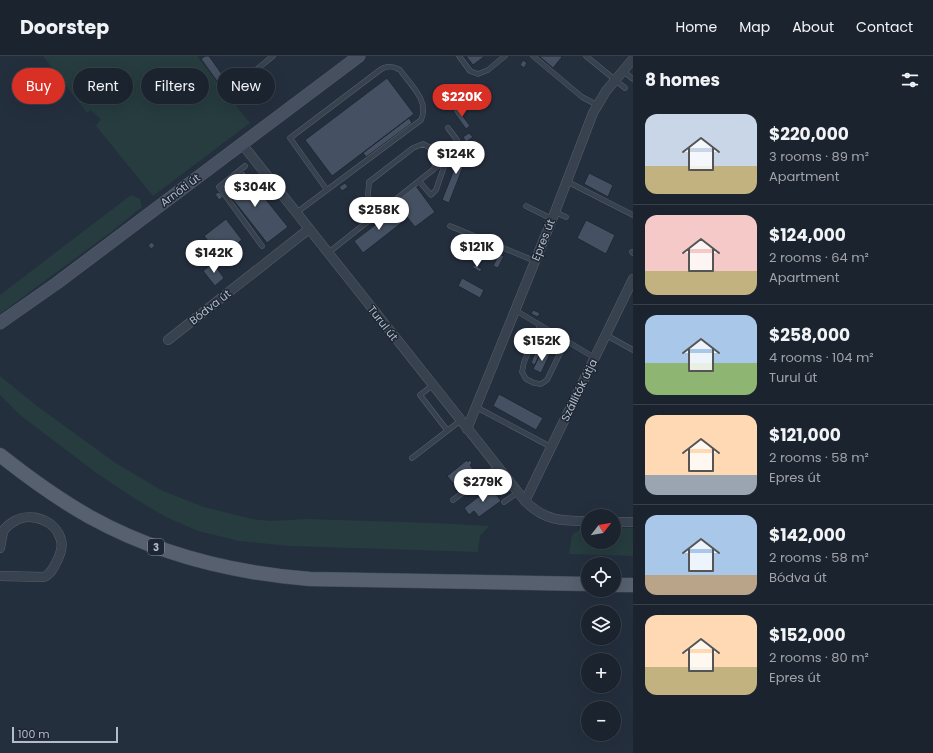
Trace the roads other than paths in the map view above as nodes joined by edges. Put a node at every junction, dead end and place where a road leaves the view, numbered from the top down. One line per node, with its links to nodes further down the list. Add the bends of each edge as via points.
1 (273, 56): 8 (lane)
2 (359, 56): 15 (main road, Arnóti út)
3 (459, 56): 4 (lane, via 470,71 478,74 488,70)
4 (505, 56)
5 (533, 56): 13 (lane, via 582,97)
6 (586, 56): 11 (lane)
7 (633, 59): 9 (street, Epres út)
8 (258, 68)
9 (622, 71): 10 (lane); 11 (street, Epres út)
10 (633, 79)
11 (615, 80): 12 (lane); 13 (street, Epres út)
12 (625, 88)
13 (598, 105): 20 (street, Epres út)
14 (448, 128): 16 (lane, via 457,140)
15 (242, 144): 21 (street, Turul út); 37 (main road, Arnóti út)
16 (446, 161): 18 (lane); 19 (lane, via 436,190 431,195)
17 (245, 166): 32 (lane, via 219,187)
18 (434, 169): 19 (lane); 29 (lane, via 435,157 430,147 423,144 394,162 369,182)
19 (420, 181): 29 (lane)
20 (566, 181): 26 (street, Epres út); 27 (lane)
21 (272, 182): 23 (lane); 25 (street, Turul út)
22 (327, 190): 22 (lane, via 421,120 424,110 422,100 400,70 388,66 380,70 290,138); 25 (lane)
23 (251, 198)
24 (526, 206): 26 (lane)
25 (296, 213): 31 (street, Turul út)
26 (553, 215): 28 (lane); 34 (street, Epres út)
27 (633, 215)
28 (566, 217)
29 (366, 222): 33 (lane)
30 (450, 226): 34 (lane)
31 (309, 229): 33 (street, Turul út); 40 (street, Bódva út)
32 (262, 246)
33 (328, 252): 44 (street, Turul út)
34 (535, 261): 36 (street, Epres út)
35 (633, 279): 39 (street, Szállítók útja)
36 (515, 310): 38 (lane); 45 (street, Epres út)
37 (0, 325)
38 (540, 326): 41 (lane); 41 (lane, via 522,368 524,376 530,381 541,384 547,380)
39 (606, 336): 42 (lane); 43 (street, Szállítók útja)
40 (168, 340)
41 (566, 341): 43 (lane)
42 (633, 350)
43 (595, 358): 49 (street, Szállítók útja)
44 (433, 385): 46 (street, Turul út); 48 (lane, via 420,395)
45 (476, 407): 47 (street, Epres út); 49 (lane)
46 (460, 421): 47 (street, Turul út); 48 (lane)
47 (466, 429): 52 (street, Turul út)
48 (447, 430): 51 (lane)
49 (551, 446): 55 (street, Szállítók útja)
50 (0, 456): 62 (main road, 3, via 45,490 108,527 160,548 213,564 265,575 310,579)
51 (412, 458)
52 (497, 467): 53 (street, Turul út); 54 (lane)
53 (517, 493): 55 (street, Turul út); 56 (lane)
54 (453, 500)
55 (525, 501): 57 (street, Turul út, via 538,512 553,519)
56 (504, 502)
57 (581, 521)
58 (621, 522): 59 (street)
59 (633, 522)
60 (0, 548): 61 (street, via 6,528 27,516 38,517 52,525 61,541 60,555 47,576)
61 (0, 576)
62 (581, 584)
63 (621, 585): 64 (main road)
64 (633, 585)

